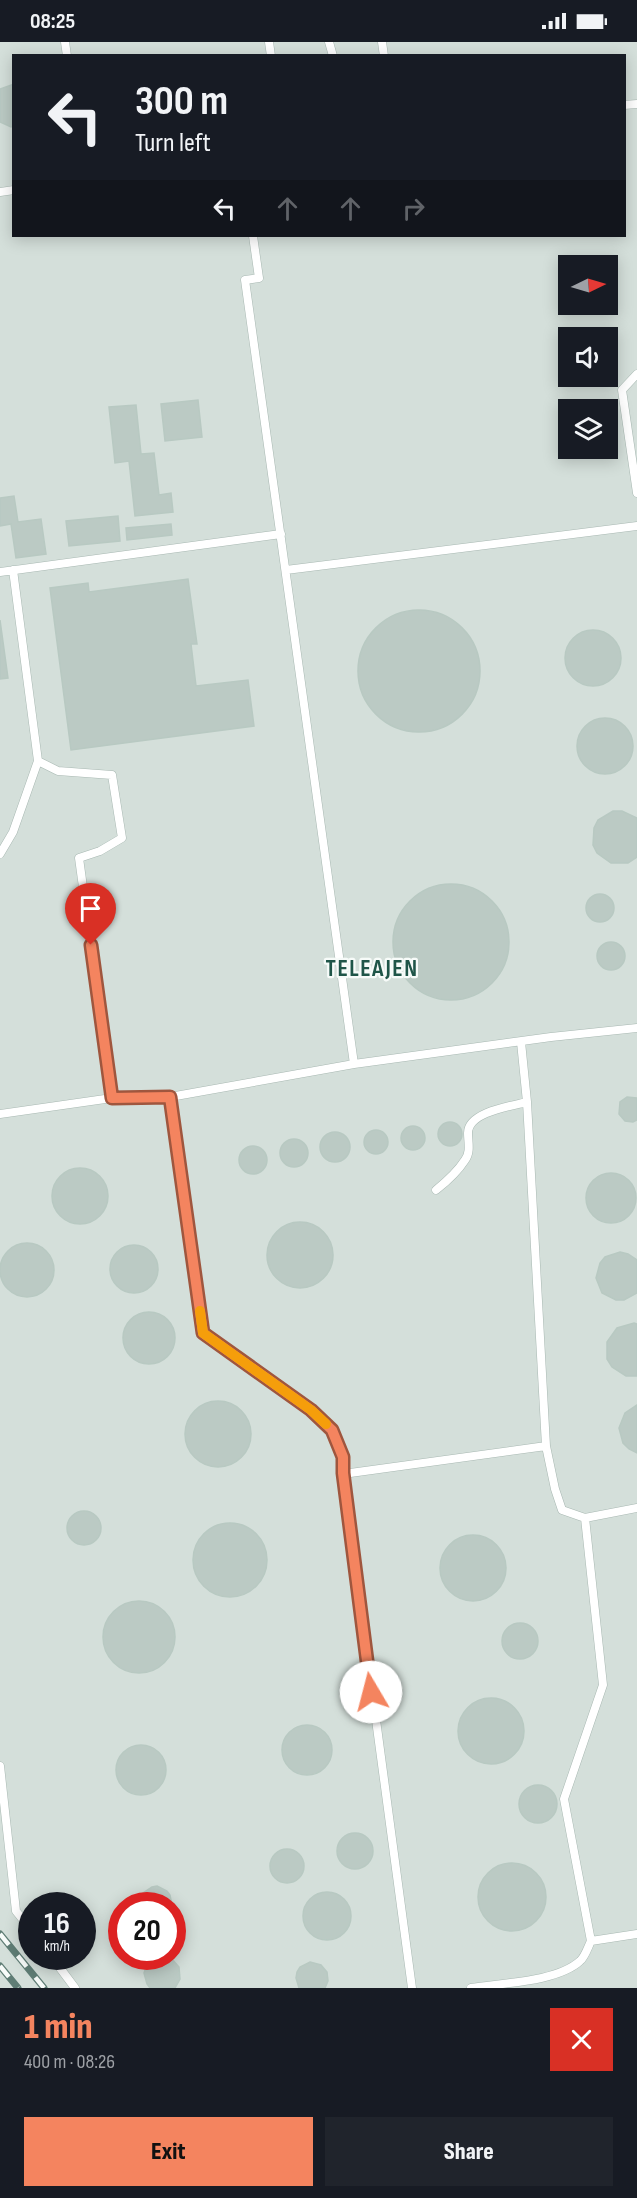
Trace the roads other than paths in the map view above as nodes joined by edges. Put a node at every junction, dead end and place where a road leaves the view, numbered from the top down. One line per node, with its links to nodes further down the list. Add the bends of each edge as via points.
1 (253, 237): 5 (lane, via 259,278 245,280)
2 (637, 374): 3 (lane, via 622,390)
3 (637, 493)
4 (637, 526): 7 (lane)
5 (280, 534): 6 (lane); 7 (lane)
6 (14, 570): 8 (lane); 9 (lane)
7 (286, 570): 13 (lane)
8 (0, 572)
9 (38, 761): 10 (lane, via 13,832); 15 (lane, via 58,771 112,775 122,838 79,858)
10 (0, 854)
11 (637, 1028): 12 (lane)
12 (521, 1042): 13 (lane); 16 (lane)
13 (354, 1064): 14 (lane)
14 (170, 1097): 15 (lane); 20 (lane, via 203,1333 311,1410 332,1430 343,1457)
15 (112, 1098): 17 (lane)
16 (526, 1102): 18 (lane, via 472,1121 467,1158); 19 (lane)
17 (0, 1114)
18 (436, 1190)
19 (546, 1446): 20 (lane); 22 (lane, via 562,1510)
20 (343, 1473): 29 (lane)
21 (637, 1508): 22 (lane)
22 (585, 1518): 26 (lane, via 603,1684 564,1799)
23 (0, 1766): 24 (lane)
24 (18, 1915)
25 (637, 1934): 26 (lane)
26 (591, 1941): 30 (lane, via 581,1960 564,1971)
27 (62, 1970): 28 (lane)
28 (75, 1988)
29 (411, 1988)
30 (471, 1988)

